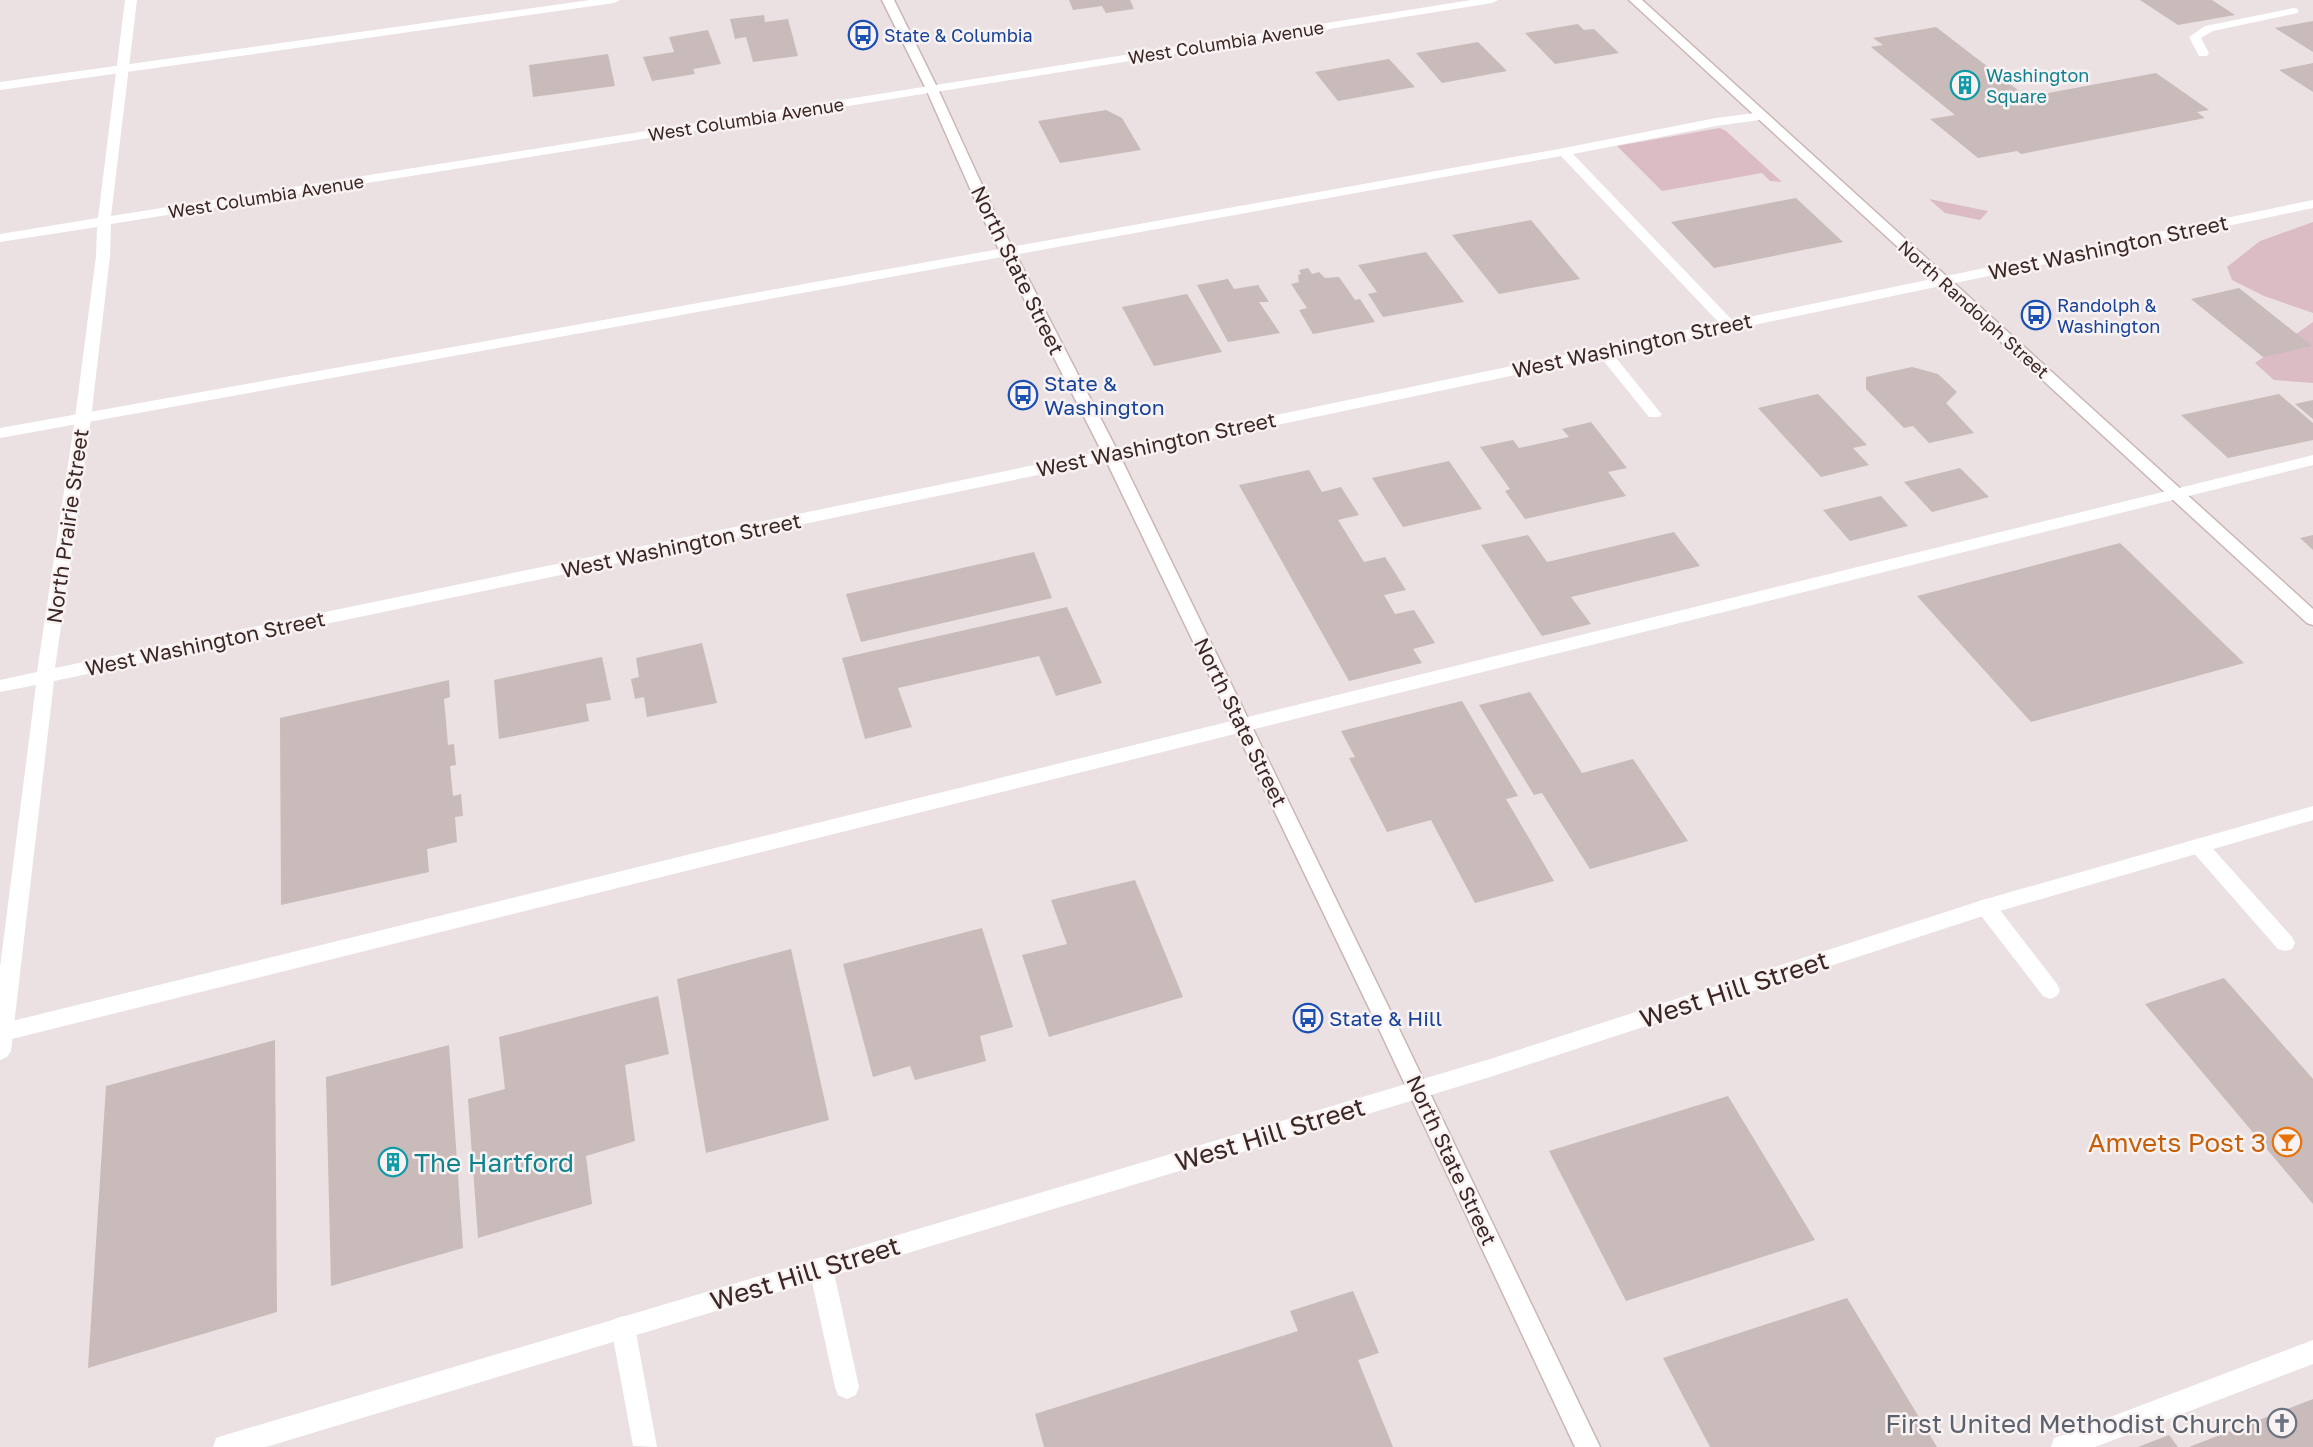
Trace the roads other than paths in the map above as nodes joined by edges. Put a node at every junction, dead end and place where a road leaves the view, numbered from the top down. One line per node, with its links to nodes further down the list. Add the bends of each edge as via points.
1 (131, 0): 8 (street, North Prairie Street)
2 (614, 0): 8 (street)
3 (888, 0): 10 (street, North State Street)
4 (1492, 0): 10 (street, West Columbia Avenue)
5 (1635, 0): 11 (street, North Randolph Street)
6 (2294, 11): 7 (street, via 2209,28 2195,38)
7 (2203, 53)
8 (123, 69): 9 (street); 14 (street, North Prairie Street)
9 (0, 86)
10 (932, 89): 14 (street, West Columbia Avenue); 16 (street, North State Street)
11 (1763, 116): 12 (street); 17 (street, North Randolph Street)
12 (1564, 152): 16 (street); 18 (street)
13 (2313, 204): 17 (street, West Washington Street)
14 (104, 222): 15 (street, West Columbia Avenue); 21 (street, North Prairie Street, via 104,256)
15 (0, 238)
16 (1007, 252): 21 (street); 23 (street, North State Street)
17 (1943, 281): 18 (street, West Washington Street); 25 (street, North Randolph Street)
18 (1729, 325): 19 (street, West Washington Street)
19 (1603, 351): 20 (street); 23 (street, West Washington Street)
20 (1654, 414)
21 (83, 418): 22 (street); 27 (street, North Prairie Street)
22 (0, 433)
23 (1111, 454): 27 (street, West Washington Street); 29 (street, North State Street)
24 (2313, 460): 25 (street)
25 (2176, 494): 26 (street, North Randolph Street); 29 (street)
26 (2313, 619)
27 (46, 676): 28 (street, West Washington Street); 35 (street, North Prairie Street)
28 (0, 686)
29 (1242, 725): 35 (street); 36 (street, North State Street)
30 (2313, 813): 31 (street, West Hill Street)
31 (2199, 846): 32 (street, West Hill Street); 33 (street)
32 (1986, 907): 34 (street); 36 (street, West Hill Street)
33 (2286, 943)
34 (2050, 990)
35 (1, 1039)
36 (1419, 1089): 37 (street, West Hill Street); 43 (street, North State Street)
37 (821, 1268): 38 (street, West Hill Street); 40 (street)
38 (623, 1327): 41 (street); 42 (street, West Hill Street)
39 (2313, 1352): 44 (street)
40 (847, 1387)
41 (645, 1446)
42 (225, 1447)
43 (1588, 1447)
44 (2063, 1447)

